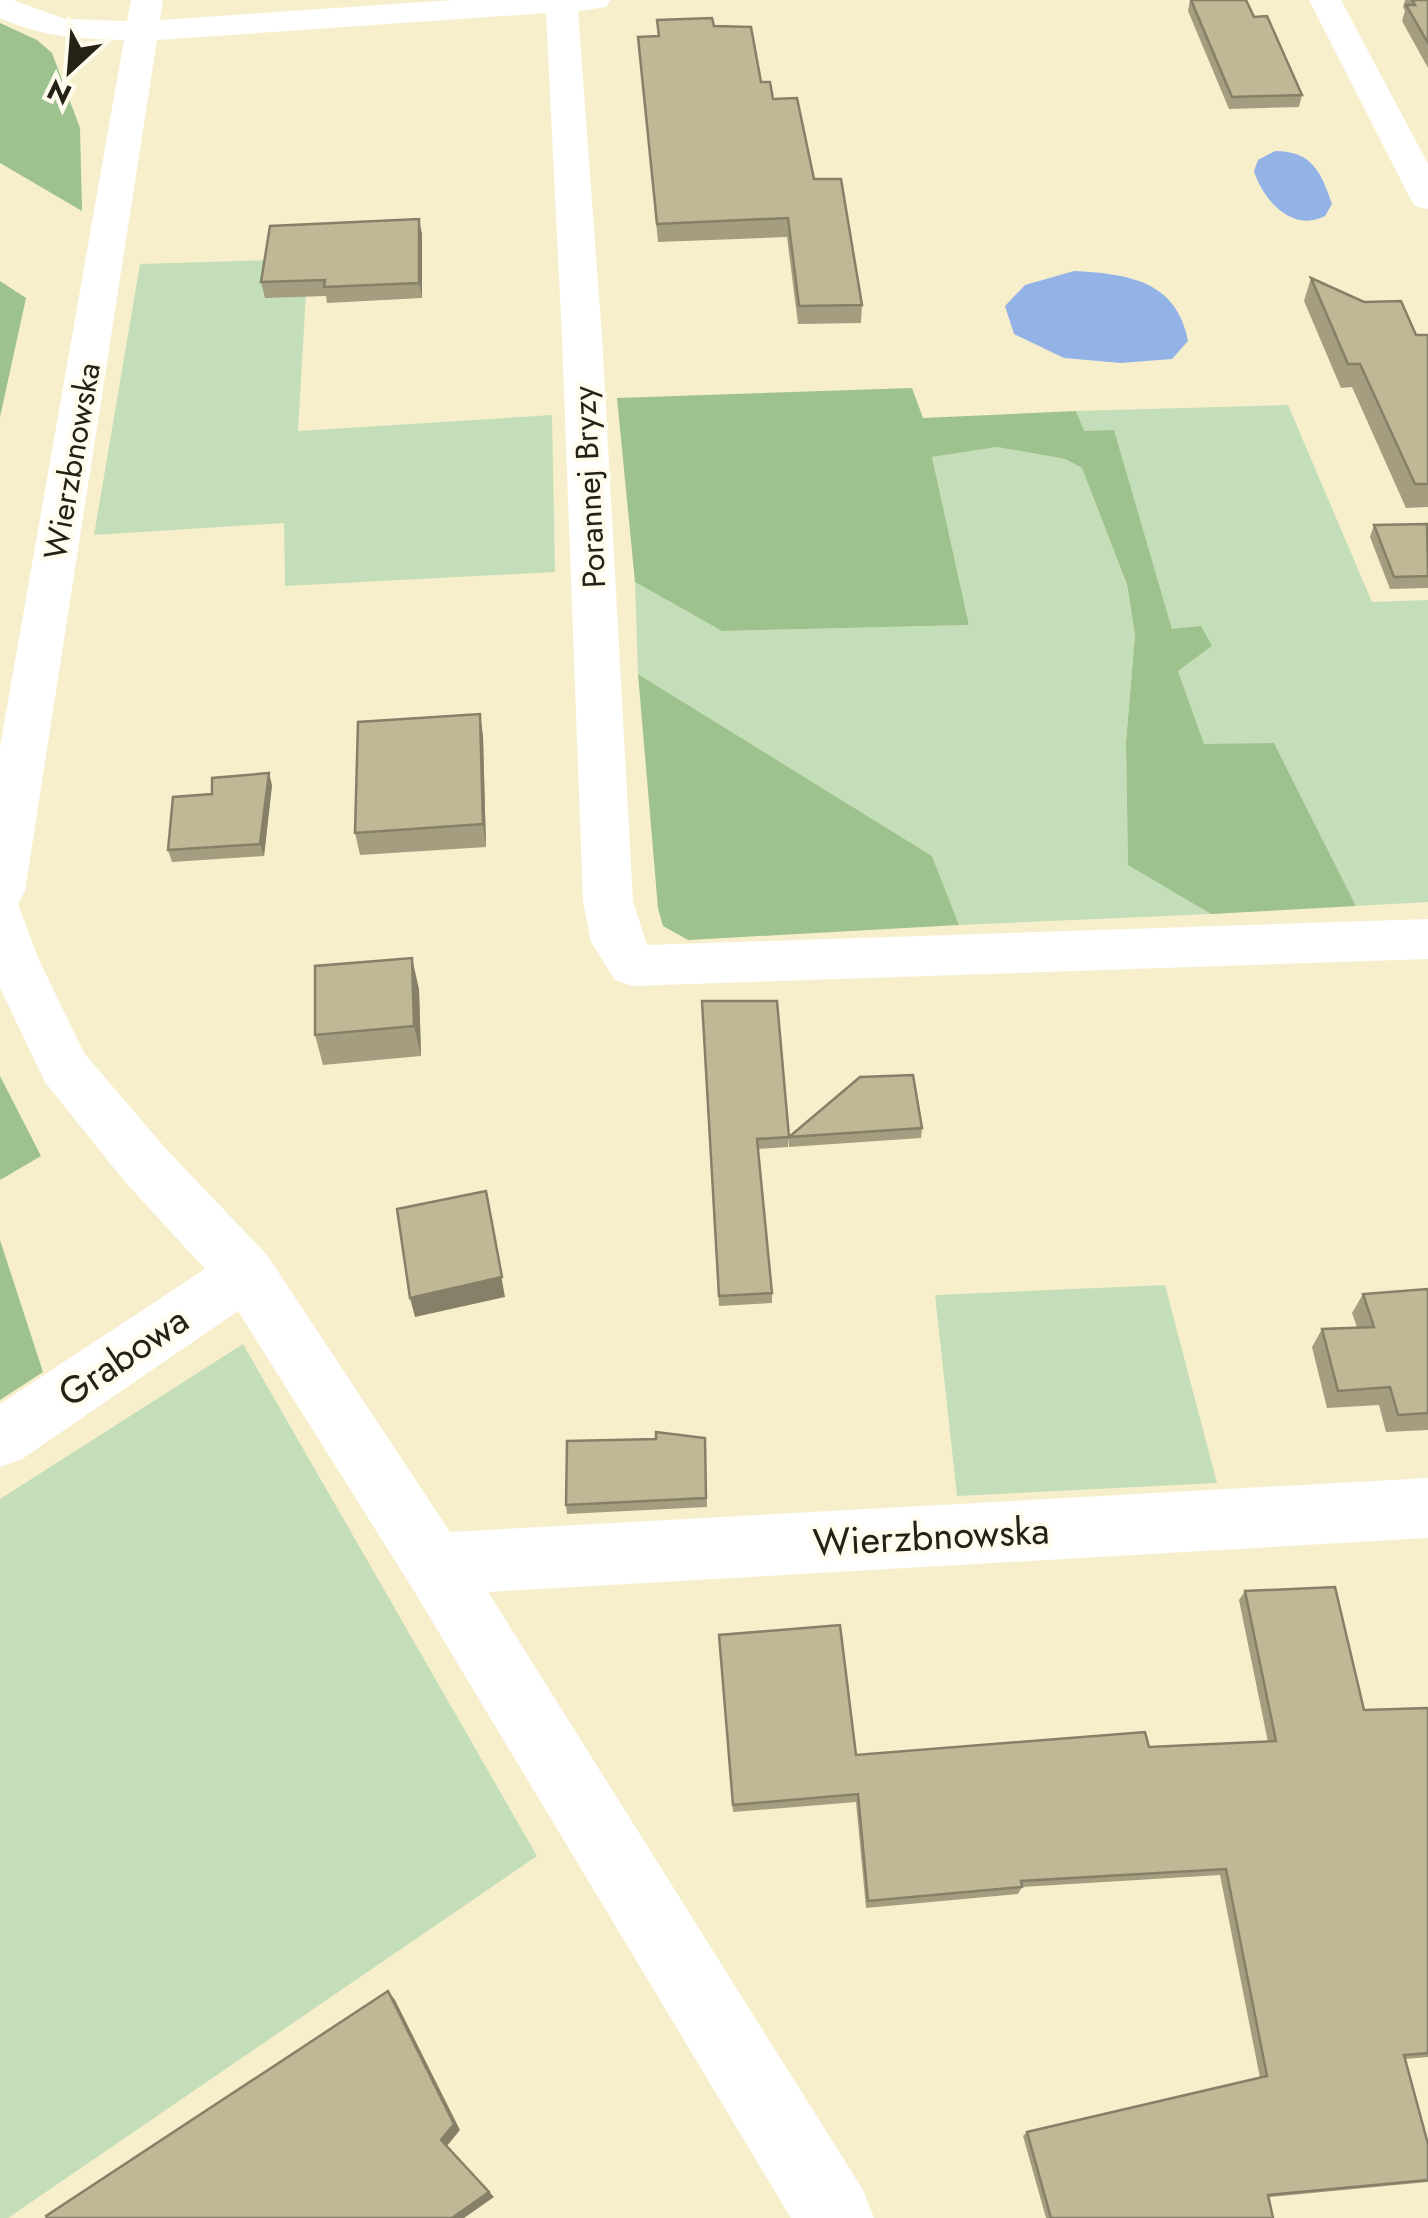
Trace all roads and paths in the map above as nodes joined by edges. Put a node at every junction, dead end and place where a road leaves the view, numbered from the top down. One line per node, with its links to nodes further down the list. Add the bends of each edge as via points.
1 (595, 0): 3 (street)
2 (1325, 0): 7 (street)
3 (561, 2): 4 (street); 10 (street, Porannej Bryzy, via 608,901 617,942 632,966)
4 (491, 3): 6 (street)
5 (0, 6): 6 (street, via 64,29)
6 (145, 16): 8 (street, Wierzbnowska)
7 (1428, 198)
8 (0, 891)
9 (0, 918): 11 (street, via 12,960 64,1067)
10 (1428, 939)
11 (246, 1273): 12 (street, Grabowa); 14 (street)
12 (0, 1439)
13 (1428, 1508): 14 (street, Wierzbnowska)
14 (434, 1564): 15 (street)
15 (835, 2218)

